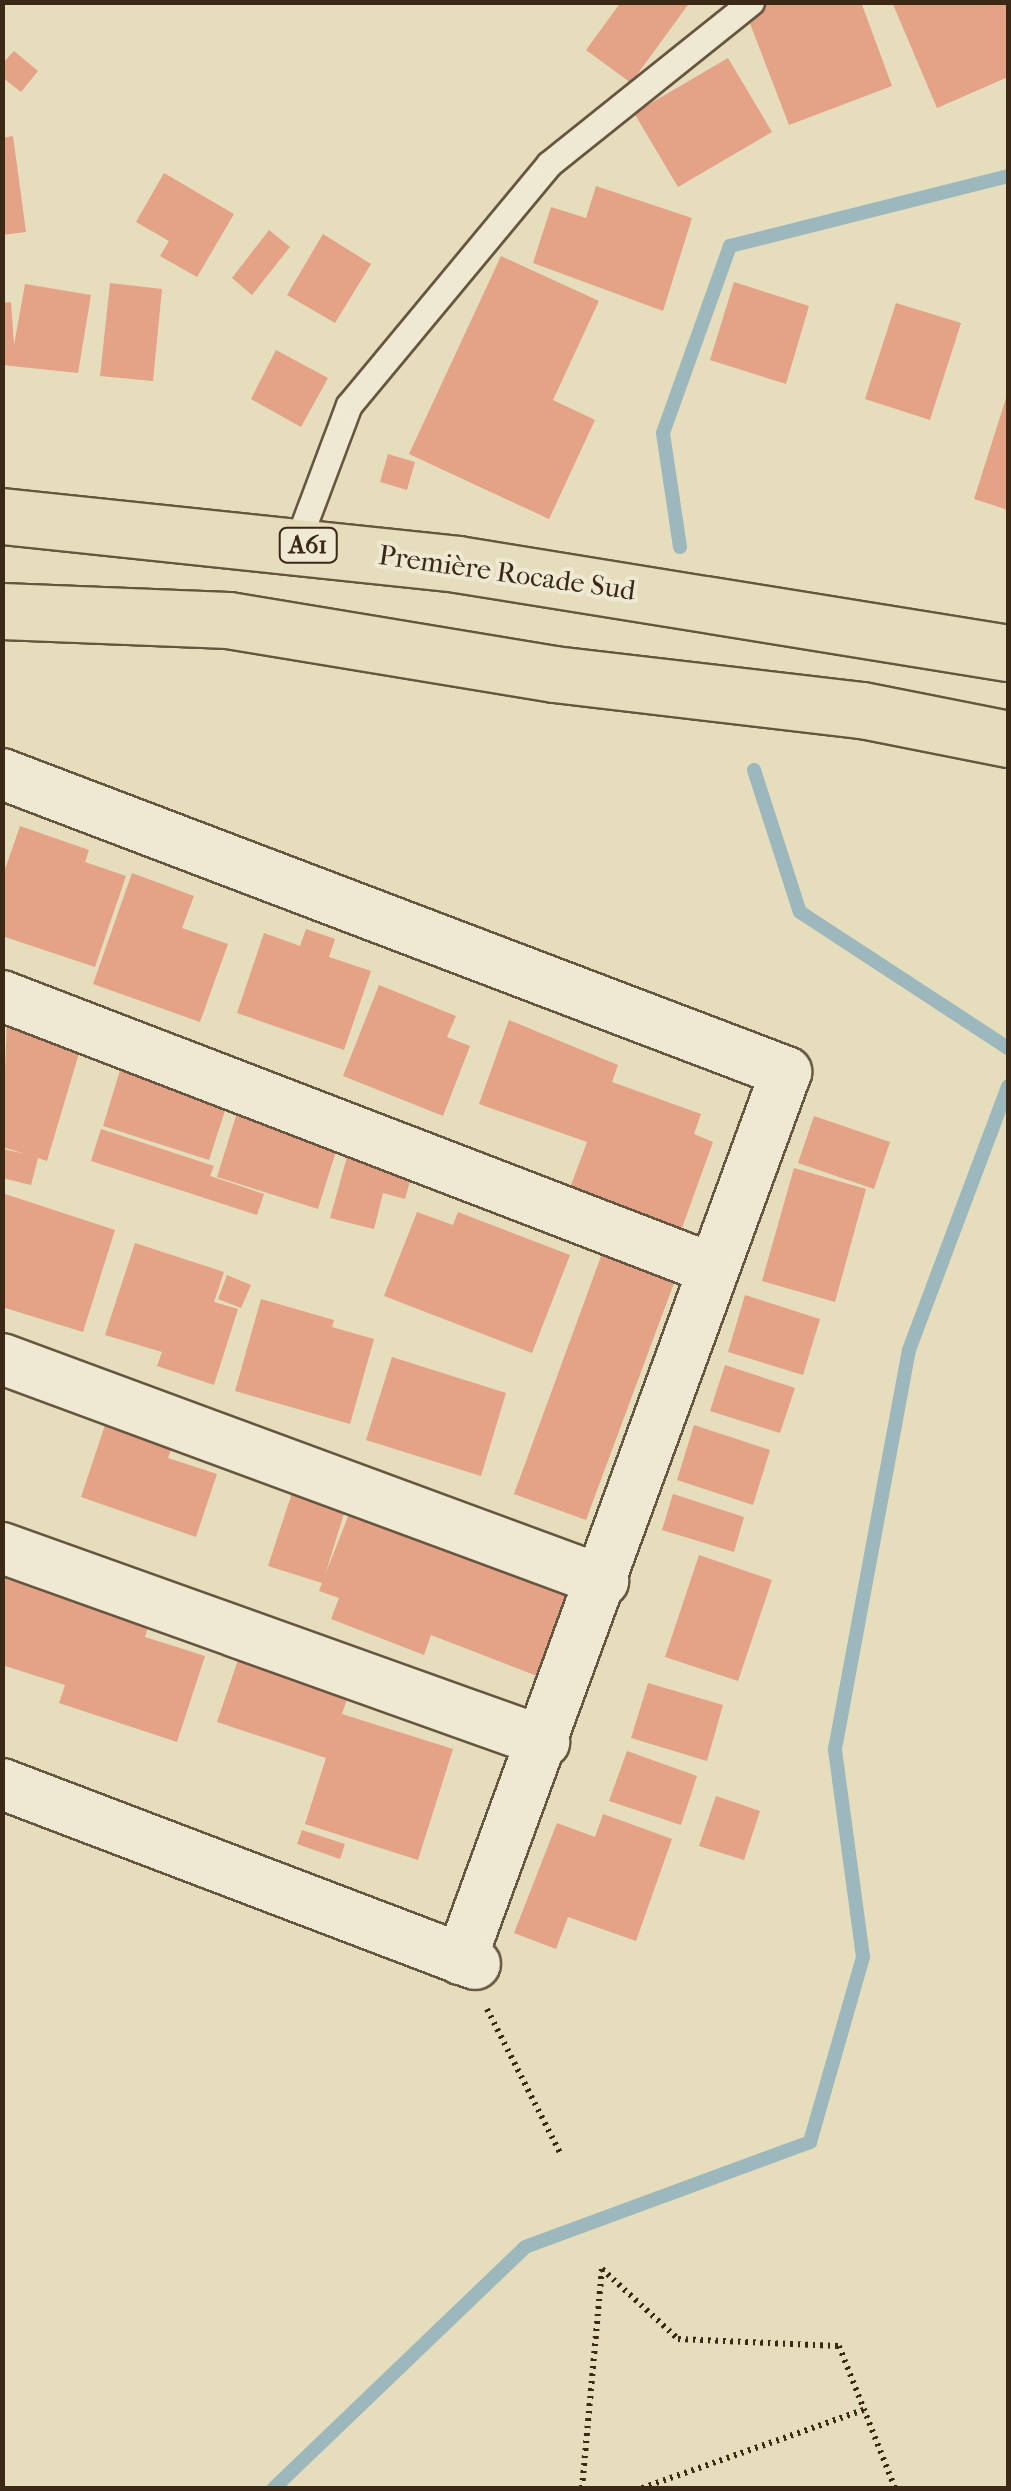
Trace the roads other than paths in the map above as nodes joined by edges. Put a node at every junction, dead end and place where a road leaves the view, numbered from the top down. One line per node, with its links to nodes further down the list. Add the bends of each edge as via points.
1 (751, 2): 3 (lane, via 550,164 348,405)
2 (2, 516): 3 (highway, Première Rocade Sud / A61)
3 (297, 543): 5 (highway, Première Rocade Sud / A61)
4 (2, 611): 6 (highway, via 228,620 554,674 862,710)
5 (1008, 653)
6 (1008, 738)
7 (2, 774): 9 (street, via 786,1072)
8 (2, 996): 9 (street)
9 (710, 1268): 12 (street)
10 (2, 1359): 12 (street)
11 (2, 1548): 13 (street)
12 (603, 1581): 13 (street)
13 (544, 1742): 14 (street, via 468,1962)
14 (2, 1784)

